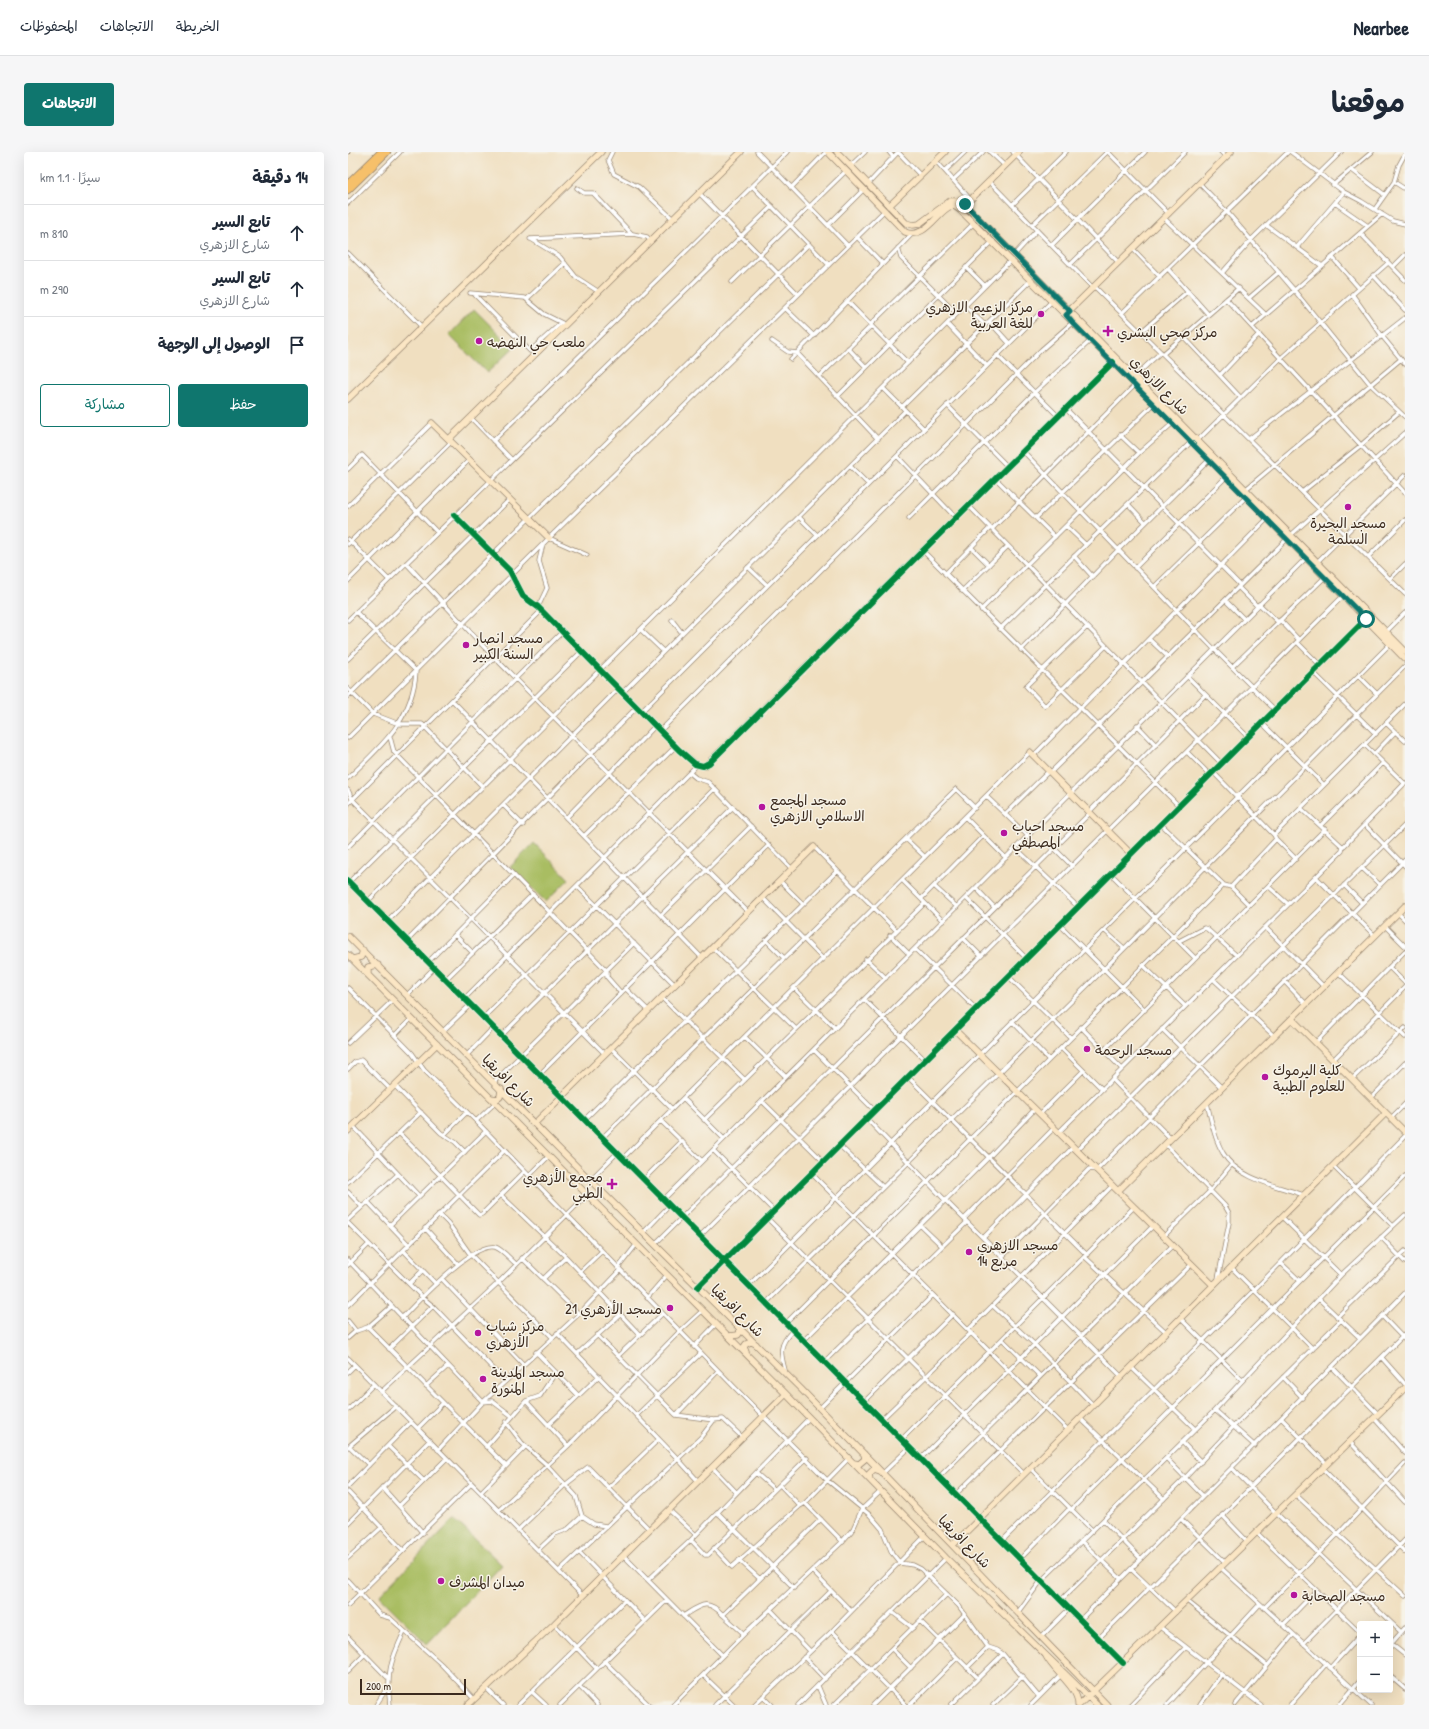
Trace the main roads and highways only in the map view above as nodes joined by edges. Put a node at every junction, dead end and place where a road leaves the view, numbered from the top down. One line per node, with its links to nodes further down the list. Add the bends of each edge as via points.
1 (380, 152): 3 (main road)
2 (387, 152): 4 (main road)
3 (348, 184)
4 (348, 190)

